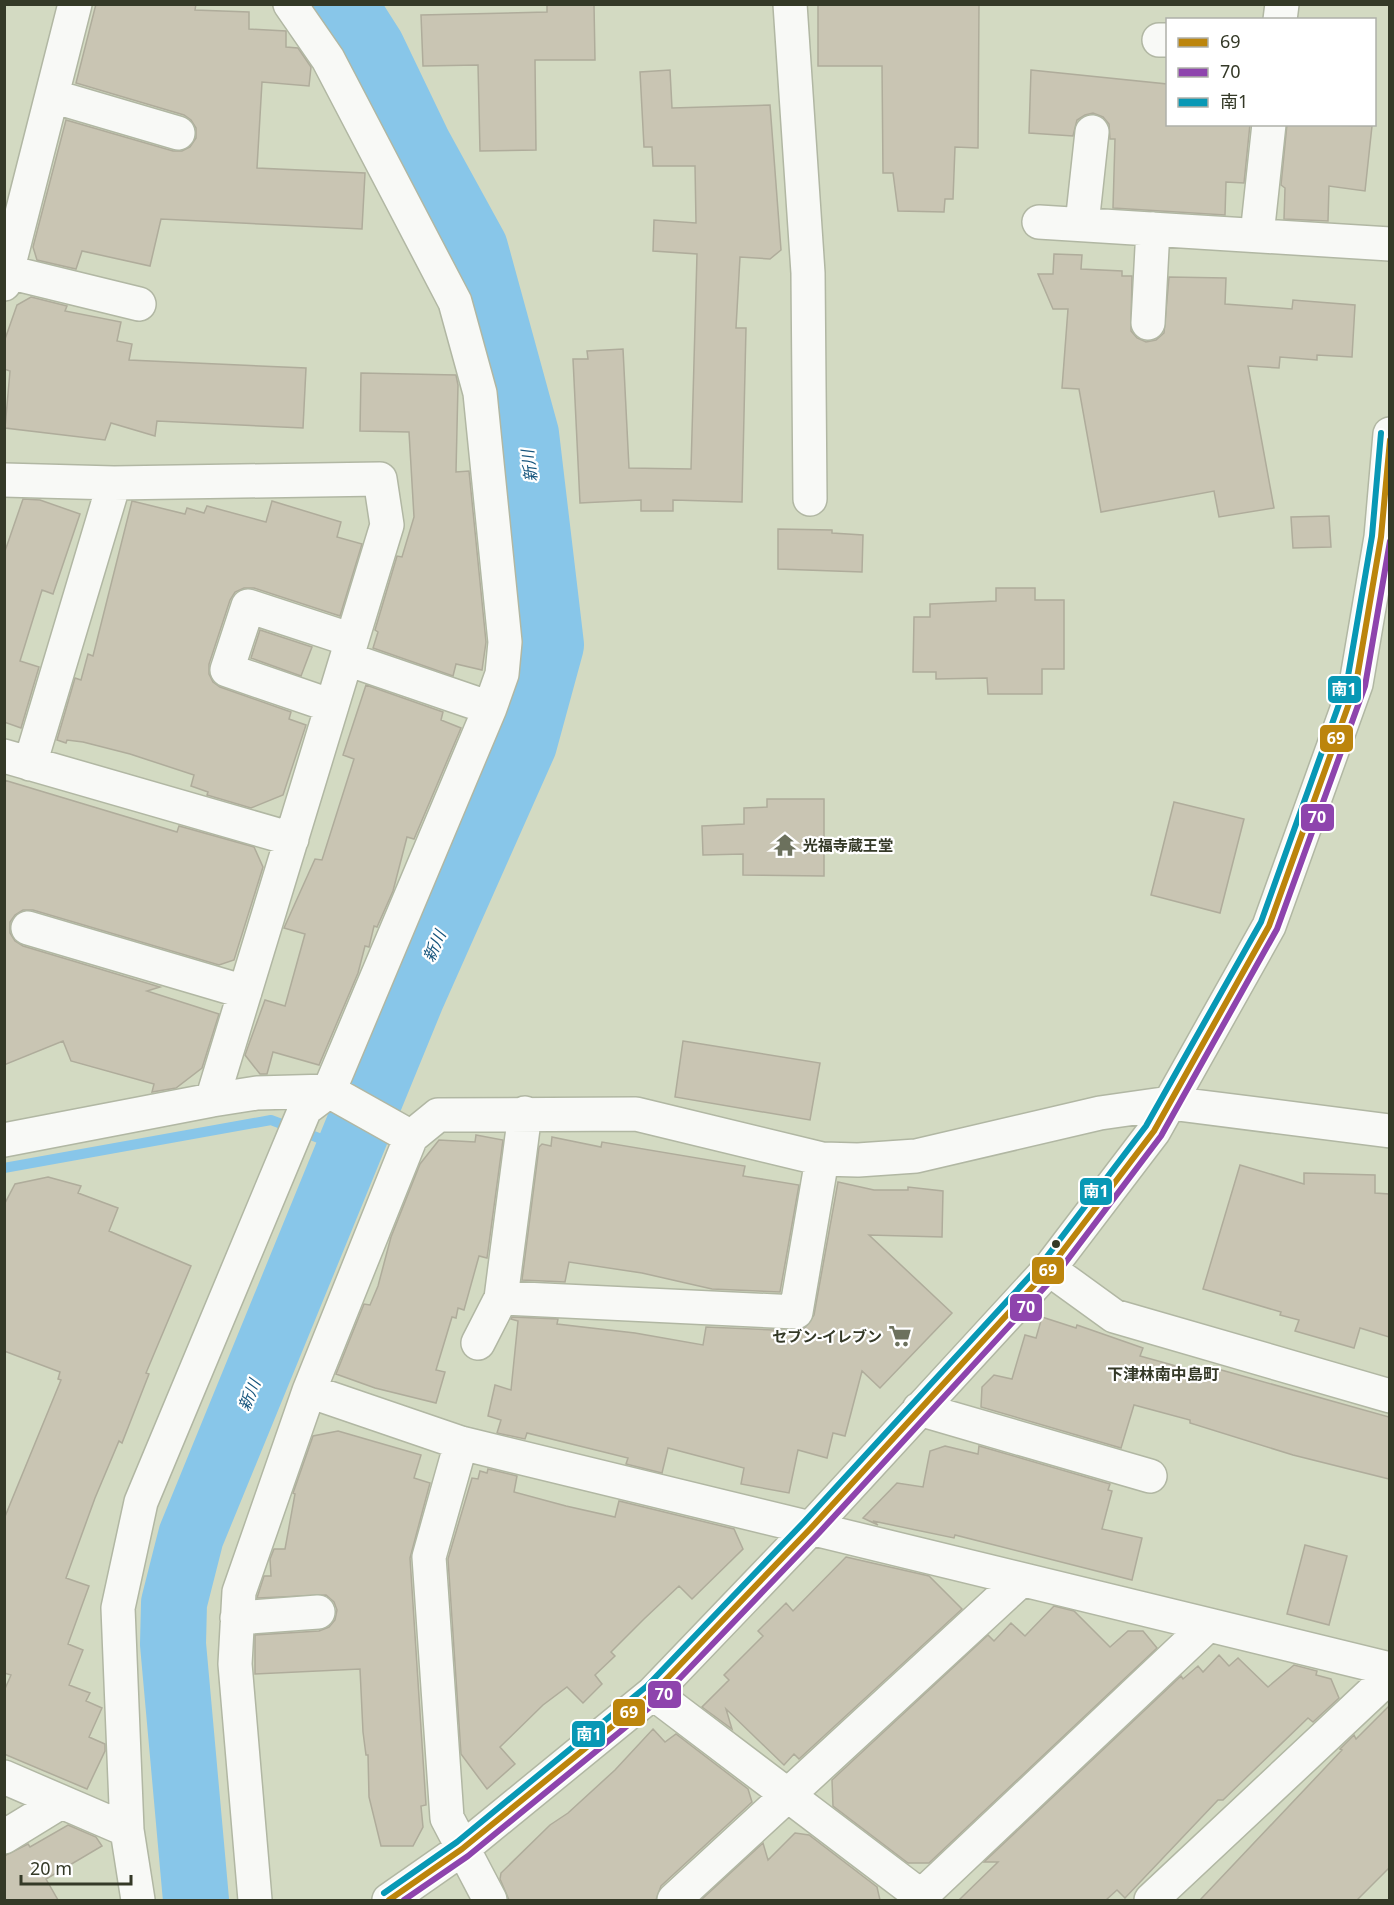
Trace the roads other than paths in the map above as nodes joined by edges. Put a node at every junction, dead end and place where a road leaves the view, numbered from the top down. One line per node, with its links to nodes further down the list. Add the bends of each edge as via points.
1 (75, 4): 4 (street)
2 (290, 4): 23 (street, via 328,59 455,302 480,393 506,642 502,674)
3 (790, 4): 19 (street, via 808,273)
4 (52, 96): 7 (street); 13 (street)
5 (1269, 126): 11 (street)
6 (1092, 132): 9 (street)
7 (178, 133)
8 (1039, 222): 9 (street)
9 (1082, 224): 10 (street)
10 (1153, 229): 11 (street); 15 (street)
11 (1257, 235): 12 (street)
12 (1389, 244)
13 (6, 278): 14 (street)
14 (138, 304)
15 (1148, 323)
16 (1389, 434): 20 (street)
17 (4, 480): 18 (street)
18 (114, 483): 21 (street, via 380,479 387,525); 24 (street)
19 (810, 499)
20 (1385, 539): 30 (street, via 1356,684 1269,926)
21 (349, 649): 22 (street); 22 (street, via 248,606 227,670); 23 (street)
22 (332, 706): 25 (street)
23 (490, 708): 28 (street)
24 (17, 760): 25 (street)
25 (292, 838): 27 (street)
26 (28, 928): 27 (street)
27 (245, 992): 29 (street)
28 (326, 1099): 29 (street, via 257,1093); 33 (street); 55 (street, via 289,1147 141,1502 118,1608)
29 (212, 1100): 34 (street)
30 (1170, 1102): 32 (street); 35 (street, via 1100,1113 916,1156); 36 (street, via 1154,1131)
31 (525, 1113): 33 (street, via 438,1115); 35 (street, via 636,1114); 37 (street)
32 (1389, 1131)
33 (402, 1132): 39 (street)
34 (6, 1143)
35 (822, 1159): 37 (street, via 796,1312)
36 (1048, 1269): 40 (street, via 1114,1316); 41 (street)
37 (501, 1298): 38 (street)
38 (478, 1343)
39 (309, 1392): 42 (street); 47 (street, via 239,1592)
40 (1389, 1396)
41 (918, 1409): 43 (street); 44 (street)
42 (461, 1443): 44 (street); 57 (street, via 429,1557 447,1818)
43 (1150, 1476)
44 (811, 1528): 45 (street); 51 (street)
45 (1021, 1580): 48 (street); 53 (street)
46 (318, 1612): 47 (street)
47 (237, 1618): 60 (street, via 235,1664)
48 (1208, 1625): 49 (street); 58 (street)
49 (1389, 1669)
50 (1389, 1676): 64 (street)
51 (653, 1693): 53 (street); 57 (street)
52 (4, 1777): 54 (street)
53 (788, 1796): 58 (street); 63 (street)
54 (61, 1802): 55 (street); 56 (street)
55 (127, 1830): 59 (street)
56 (4, 1837)
57 (462, 1849): 61 (street); 62 (street)
58 (921, 1899)
59 (138, 1900)
60 (255, 1900)
61 (389, 1900)
62 (490, 1900)
63 (674, 1900)
64 (1151, 1900)

